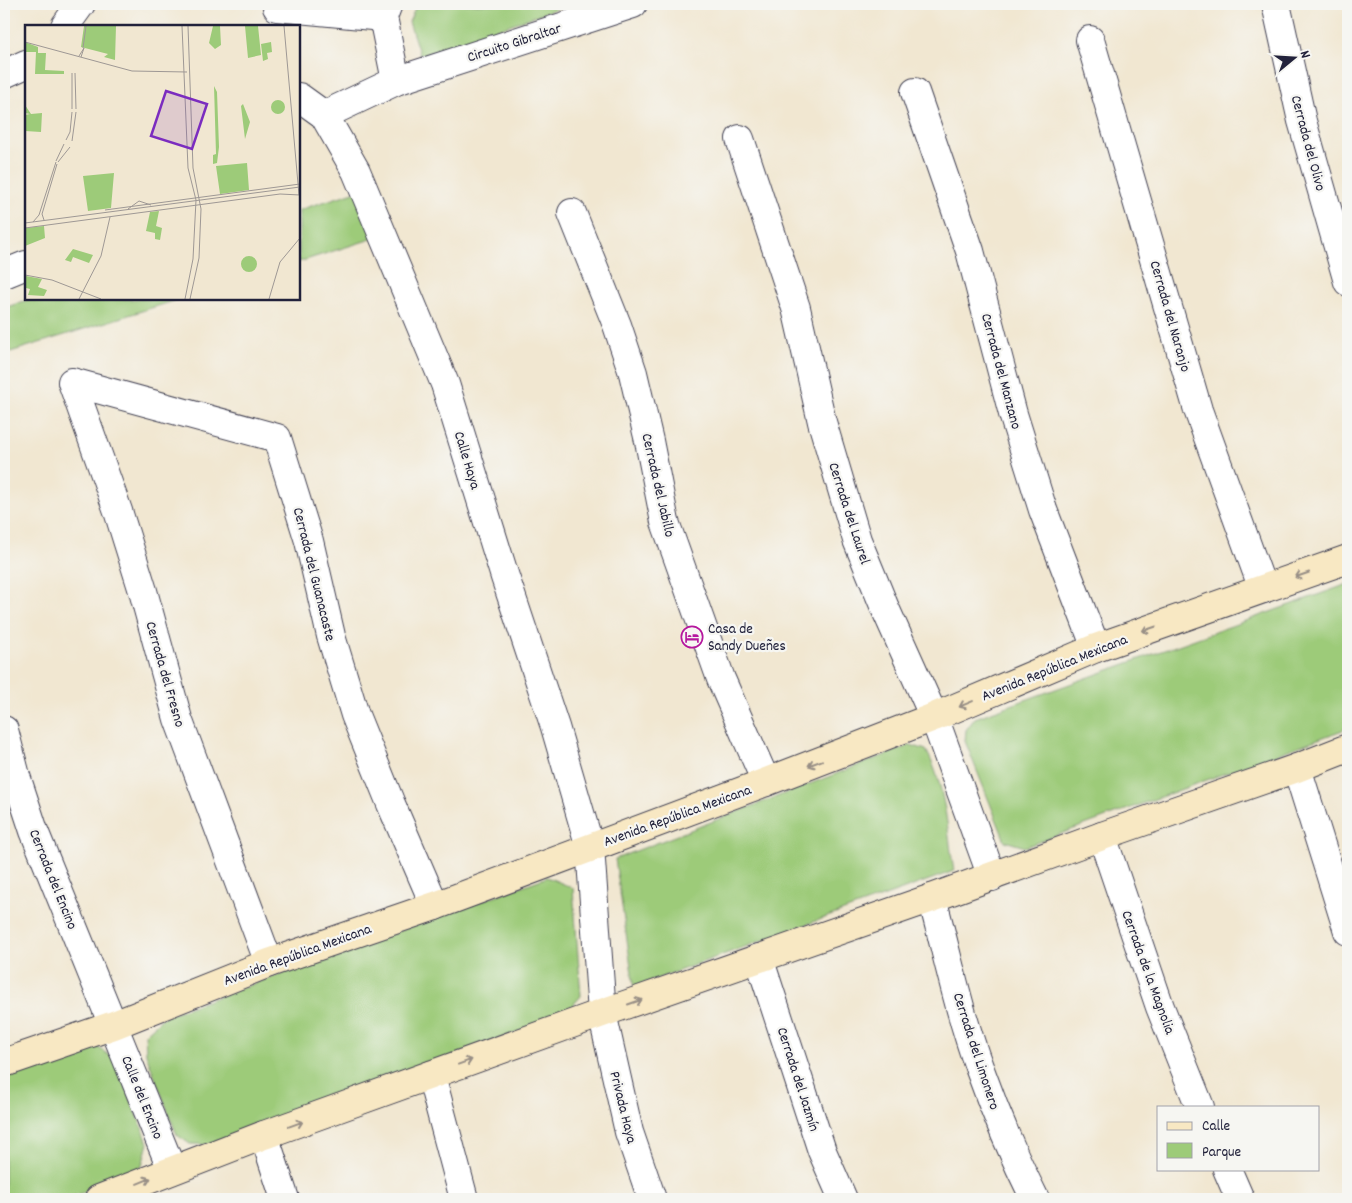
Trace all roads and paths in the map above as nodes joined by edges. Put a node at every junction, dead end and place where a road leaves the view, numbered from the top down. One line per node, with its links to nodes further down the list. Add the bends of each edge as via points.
1 (81, 4): 6 (street)
2 (632, 4): 10 (street, Circuito Gibraltar)
3 (1276, 4): 18 (street, Cerrada del Olivo, via 1302,121)
4 (386, 10): 5 (street); 10 (street)
5 (276, 12)
6 (66, 25)
7 (1090, 40): 21 (street, Cerrada del Naranjo, via 1198,410)
8 (25, 64): 9 (street)
9 (4, 74)
10 (396, 81): 13 (street, Circuito Gibraltar)
11 (915, 92): 22 (street, Cerrada del Manzano, via 970,251 1013,414 1043,510)
12 (300, 98): 13 (street, Calle Haya)
13 (324, 115): 29 (street, Calle Haya, via 356,171 445,384)
14 (740, 139): 23 (street, Cerrada del Laurel, via 796,308 822,422 857,540)
15 (572, 213): 27 (street, Cerrada del Jabillo, via 633,374 665,522 721,679)
16 (25, 265): 17 (street)
17 (4, 274)
18 (1348, 282)
19 (72, 382): 32 (street, Cerrada del Guanacaste, via 276,438 309,541 333,645 355,715); 35 (street, Cerrada del Fresno, via 118,511 178,720)
20 (1348, 559): 21 (main road, Avenida República Mexicana, one-way to 21)
21 (1263, 589): 22 (main road, Avenida República Mexicana, one-way to 22)
22 (1096, 648): 23 (main road, Avenida República Mexicana, one-way to 23)
23 (934, 717): 27 (main road, Avenida República Mexicana, one-way to 27); 30 (street, Cerrada del Laurel)
24 (4, 730): 37 (street, Cerrada del Encino, via 34,831)
25 (1348, 748): 26 (main road)
26 (1297, 768): 28 (main road); 33 (street)
27 (766, 782): 29 (main road, Avenida República Mexicana)
28 (1102, 836): 30 (main road); 40 (street, Cerrada de la Magnolia, via 1160,1007)
29 (590, 847): 32 (main road, Avenida República Mexicana); 36 (street, Calle Haya)
30 (992, 877): 31 (main road)
31 (932, 898): 34 (main road); 49 (street, Cerrada del Limonero, via 978,1066)
32 (435, 906): 35 (main road, Avenida República Mexicana)
33 (1348, 931)
34 (759, 958): 36 (main road, one-way to 34); 48 (street, Cerrada del Jazmín, via 822,1151)
35 (269, 962): 37 (main road, Avenida República Mexicana)
36 (602, 1013): 39 (main road, one-way to 36); 47 (street, Privada Haya, via 629,1132)
37 (114, 1025): 38 (main road, Avenida República Mexicana); 42 (street, Calle del Encino)
38 (4, 1063)
39 (431, 1075): 41 (main road, one-way to 39); 46 (street)
40 (1200, 1106)
41 (264, 1135): 42 (main road); 45 (street)
42 (172, 1170): 44 (main road, one-way to 42)
43 (1226, 1170): 50 (street)
44 (101, 1199)
45 (285, 1199)
46 (464, 1199)
47 (652, 1199)
48 (843, 1199)
49 (1035, 1199)
50 (1240, 1199)

